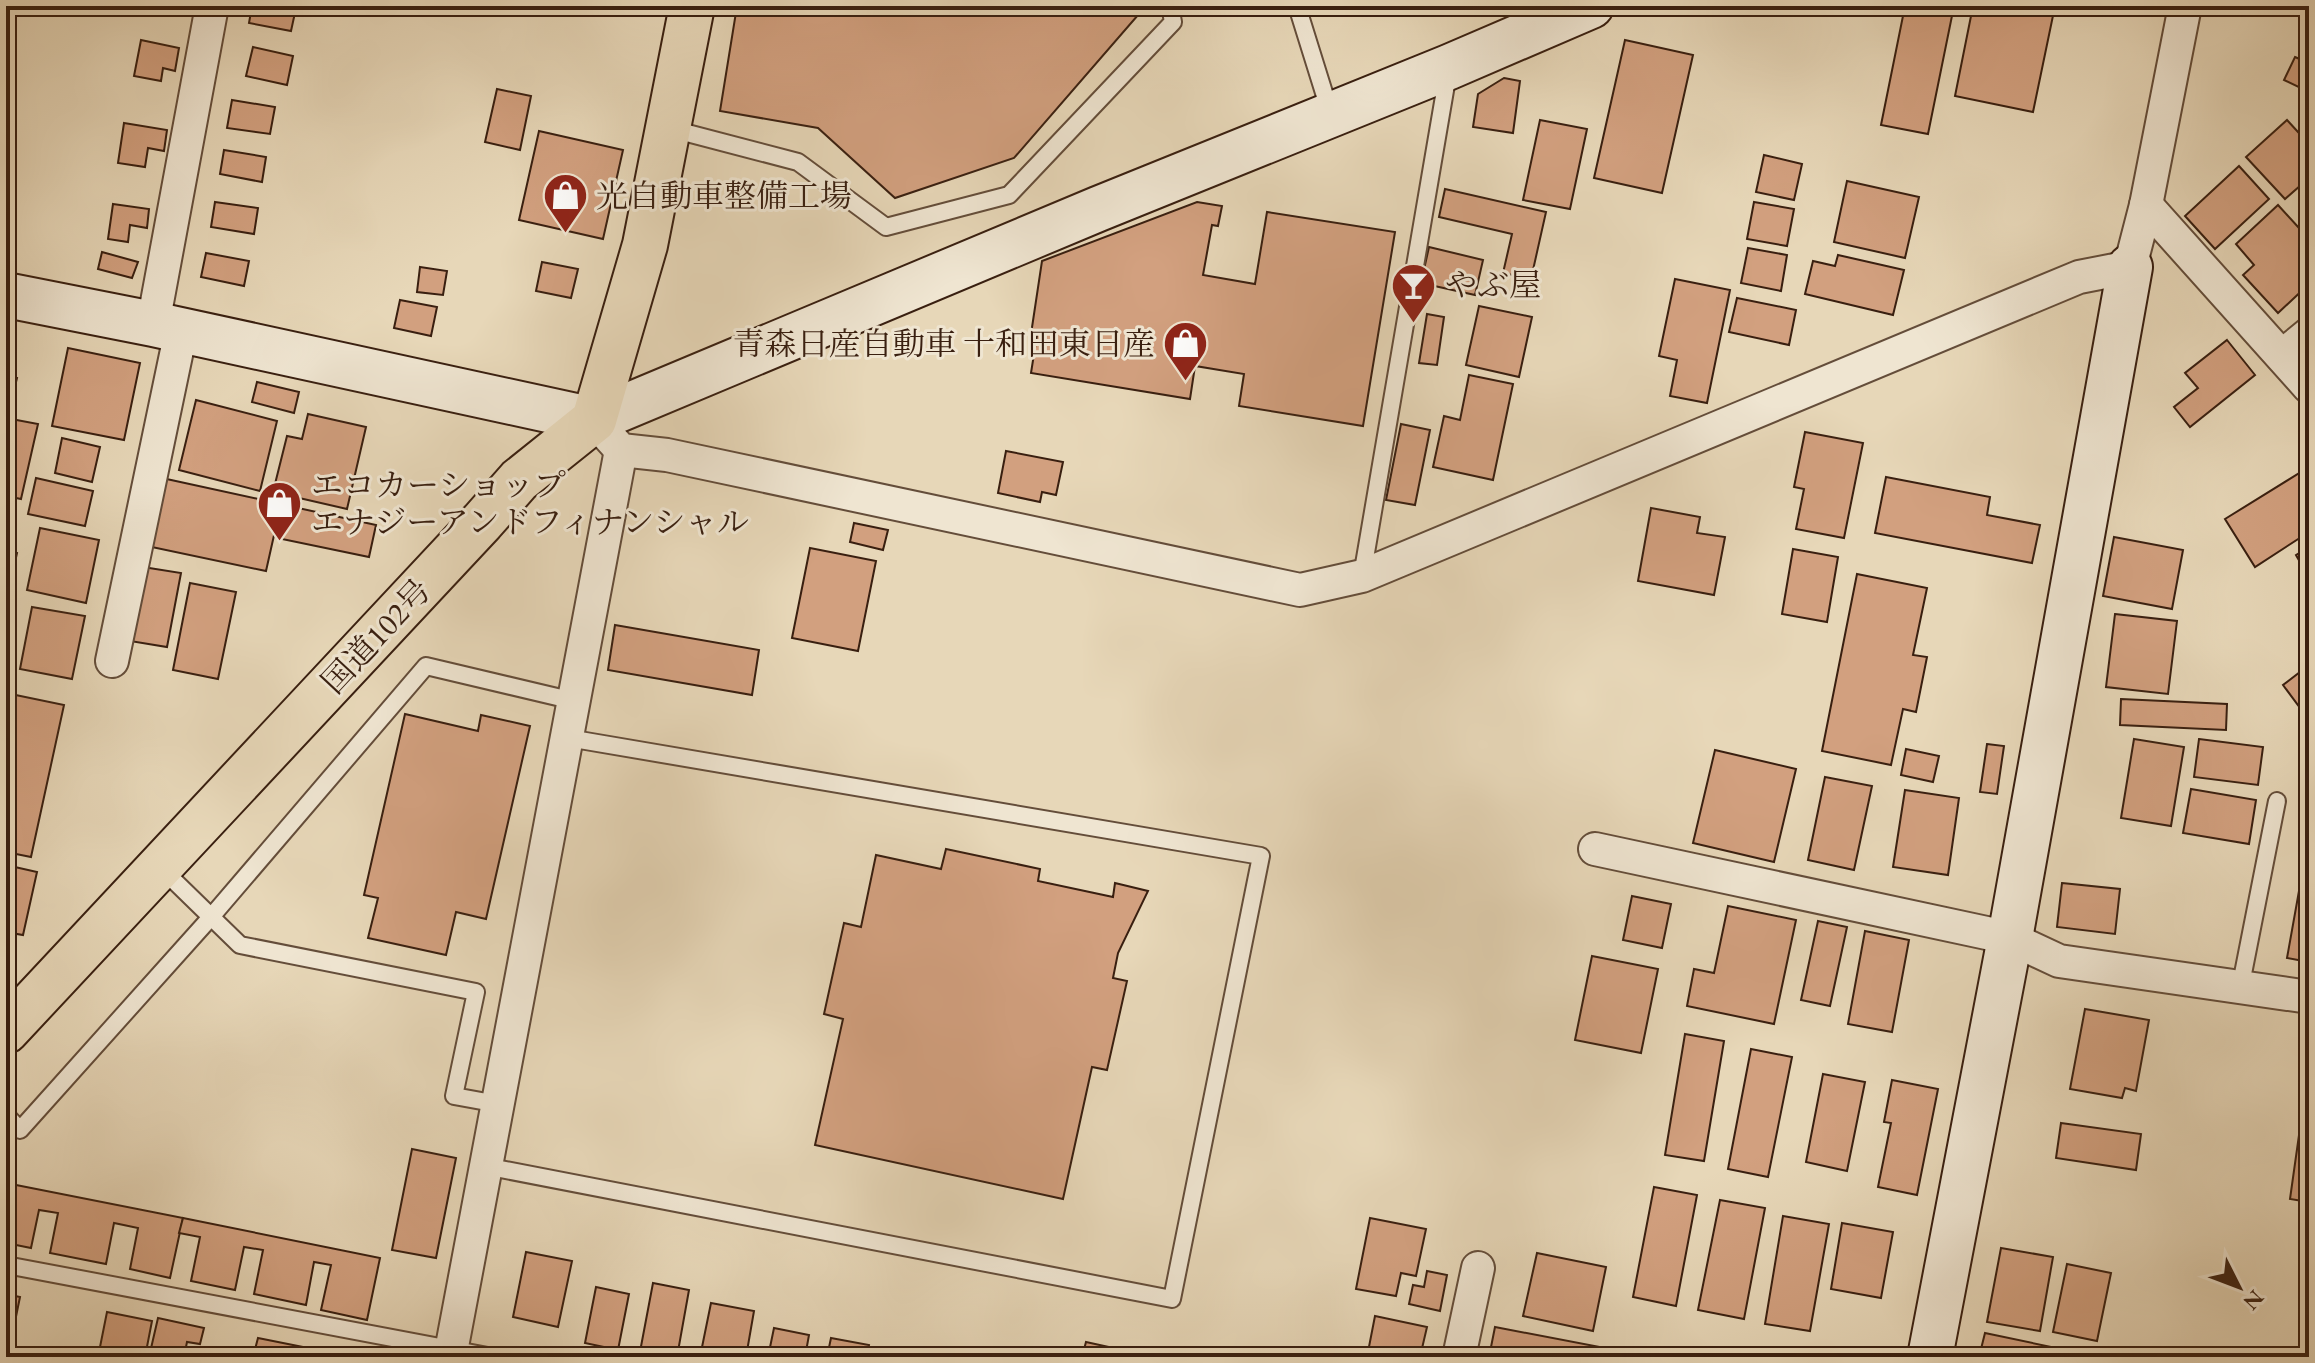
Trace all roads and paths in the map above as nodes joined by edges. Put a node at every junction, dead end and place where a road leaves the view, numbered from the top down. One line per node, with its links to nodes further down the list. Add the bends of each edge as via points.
1 (212, 6): 13 (street)
2 (692, 6): 9 (highway)
3 (1170, 6): 9 (lane, via 1173,22 1009,195 886,227 798,162)
4 (1297, 6): 8 (lane)
5 (1591, 6): 7 (street)
6 (2185, 6): 10 (street)
7 (1449, 67): 8 (street); 18 (lane)
8 (1330, 114): 17 (street, via 1098,209)
9 (668, 128): 17 (highway)
10 (2146, 205): 11 (street); 15 (street)
11 (2130, 267): 18 (street, via 2079,277); 26 (street)
12 (6, 295): 13 (street)
13 (167, 328): 17 (street); 19 (street)
14 (2309, 334): 15 (street)
15 (2282, 356): 16 (street)
16 (2309, 387)
17 (608, 435): 18 (street, via 667,455 1300,590); 20 (street); 24 (highway, 国道102号, via 519,480)
18 (1362, 576)
19 (112, 661)
20 (574, 701): 21 (street); 25 (lane, via 426,666)
21 (568, 738): 30 (street); 32 (lane, via 1261,856 1172,1299)
22 (2277, 801): 27 (lane)
23 (1595, 849): 26 (street)
24 (160, 867): 25 (lane); 29 (highway, 国道102号)
25 (211, 917): 30 (lane, via 240,945 476,992 454,1096); 31 (lane, via 20,1130)
26 (2010, 938): 27 (street, via 2059,961); 38 (street)
27 (2240, 989): 28 (street)
28 (2309, 997)
29 (6, 1031)
30 (498, 1104): 32 (street)
31 (6, 1115)
32 (485, 1166): 35 (street)
33 (6, 1265): 35 (lane)
34 (1478, 1268): 37 (street)
35 (450, 1353): 36 (lane)
36 (493, 1357)
37 (1459, 1357)
38 (1930, 1357)

